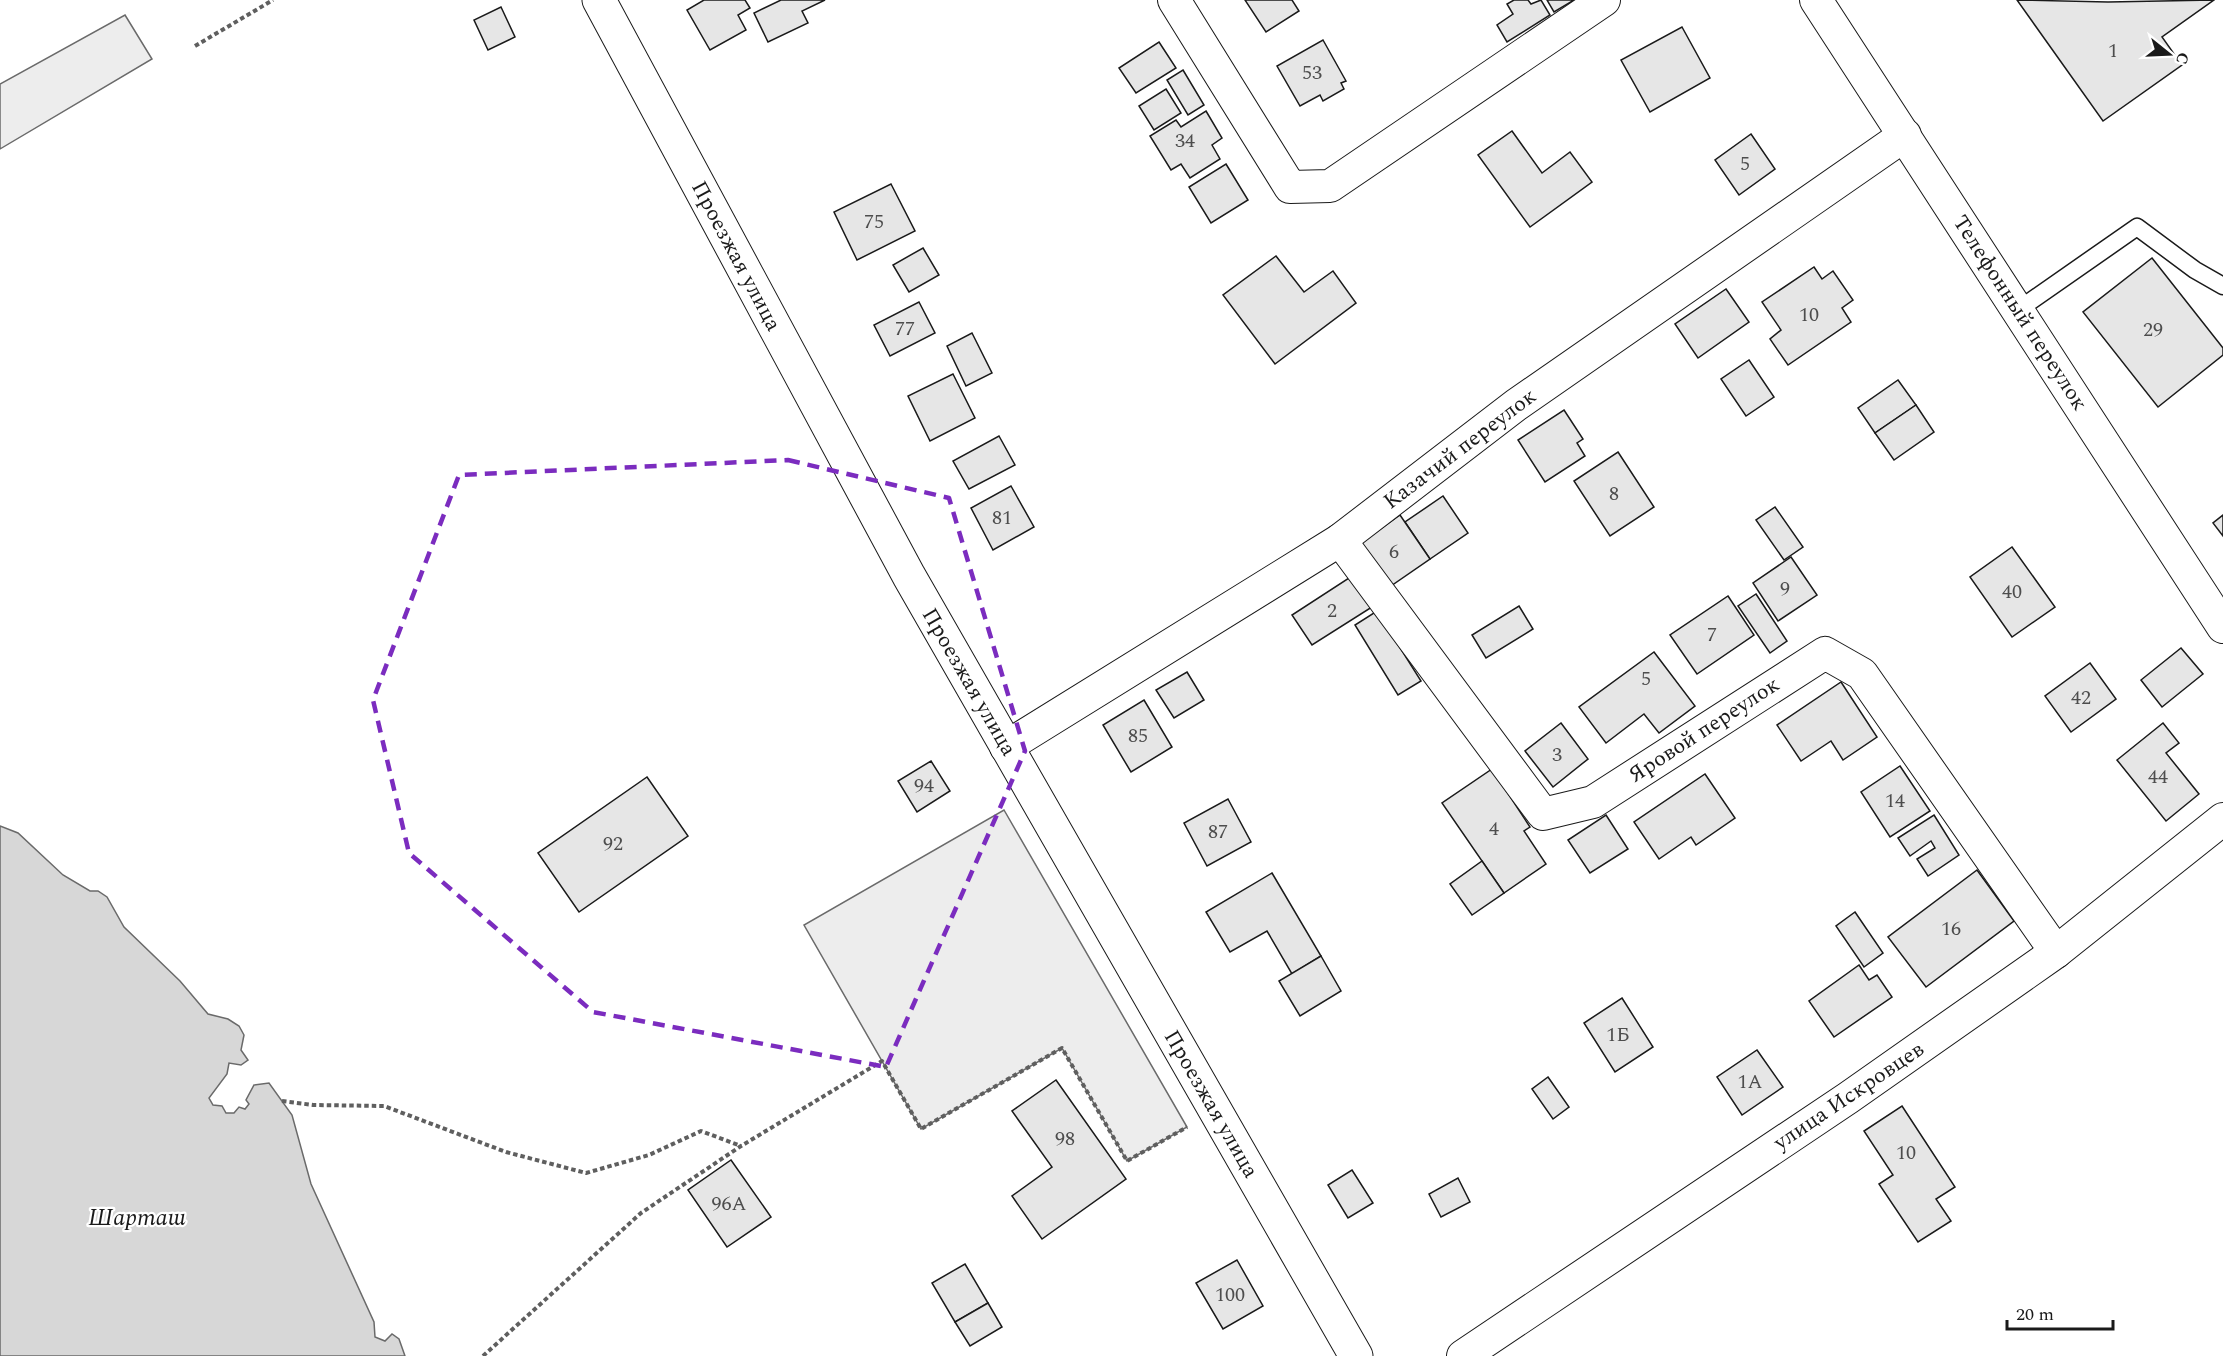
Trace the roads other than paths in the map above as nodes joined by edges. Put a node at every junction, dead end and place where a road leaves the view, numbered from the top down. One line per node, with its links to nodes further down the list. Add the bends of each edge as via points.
1 (599, 0): 10 (main road, Проезжая улица, via 909,576)
2 (1174, 0): 3 (street, via 1290,187 1330,186)
3 (1604, 0)
4 (1816, 0): 5 (street, Телефонный переулок)
5 (1905, 135): 7 (street, Телефонный переулок); 8 (street, Казачий переулок, via 1516,405)
6 (2223, 286): 7 (lane, via 2137,227)
7 (2018, 310): 9 (street, Телефонный переулок)
8 (1340, 540): 10 (street, Казачий переулок); 12 (street, Яровой переулок, via 1543,814 1593,802 1825,653 1863,674)
9 (2223, 627)
10 (1006, 747): 13 (main road, Проезжая улица)
11 (2223, 819): 12 (street, улица Искровцев)
12 (2056, 952): 14 (street, улица Искровцев, via 1848,1098)
13 (1356, 1356)
14 (1463, 1356)

